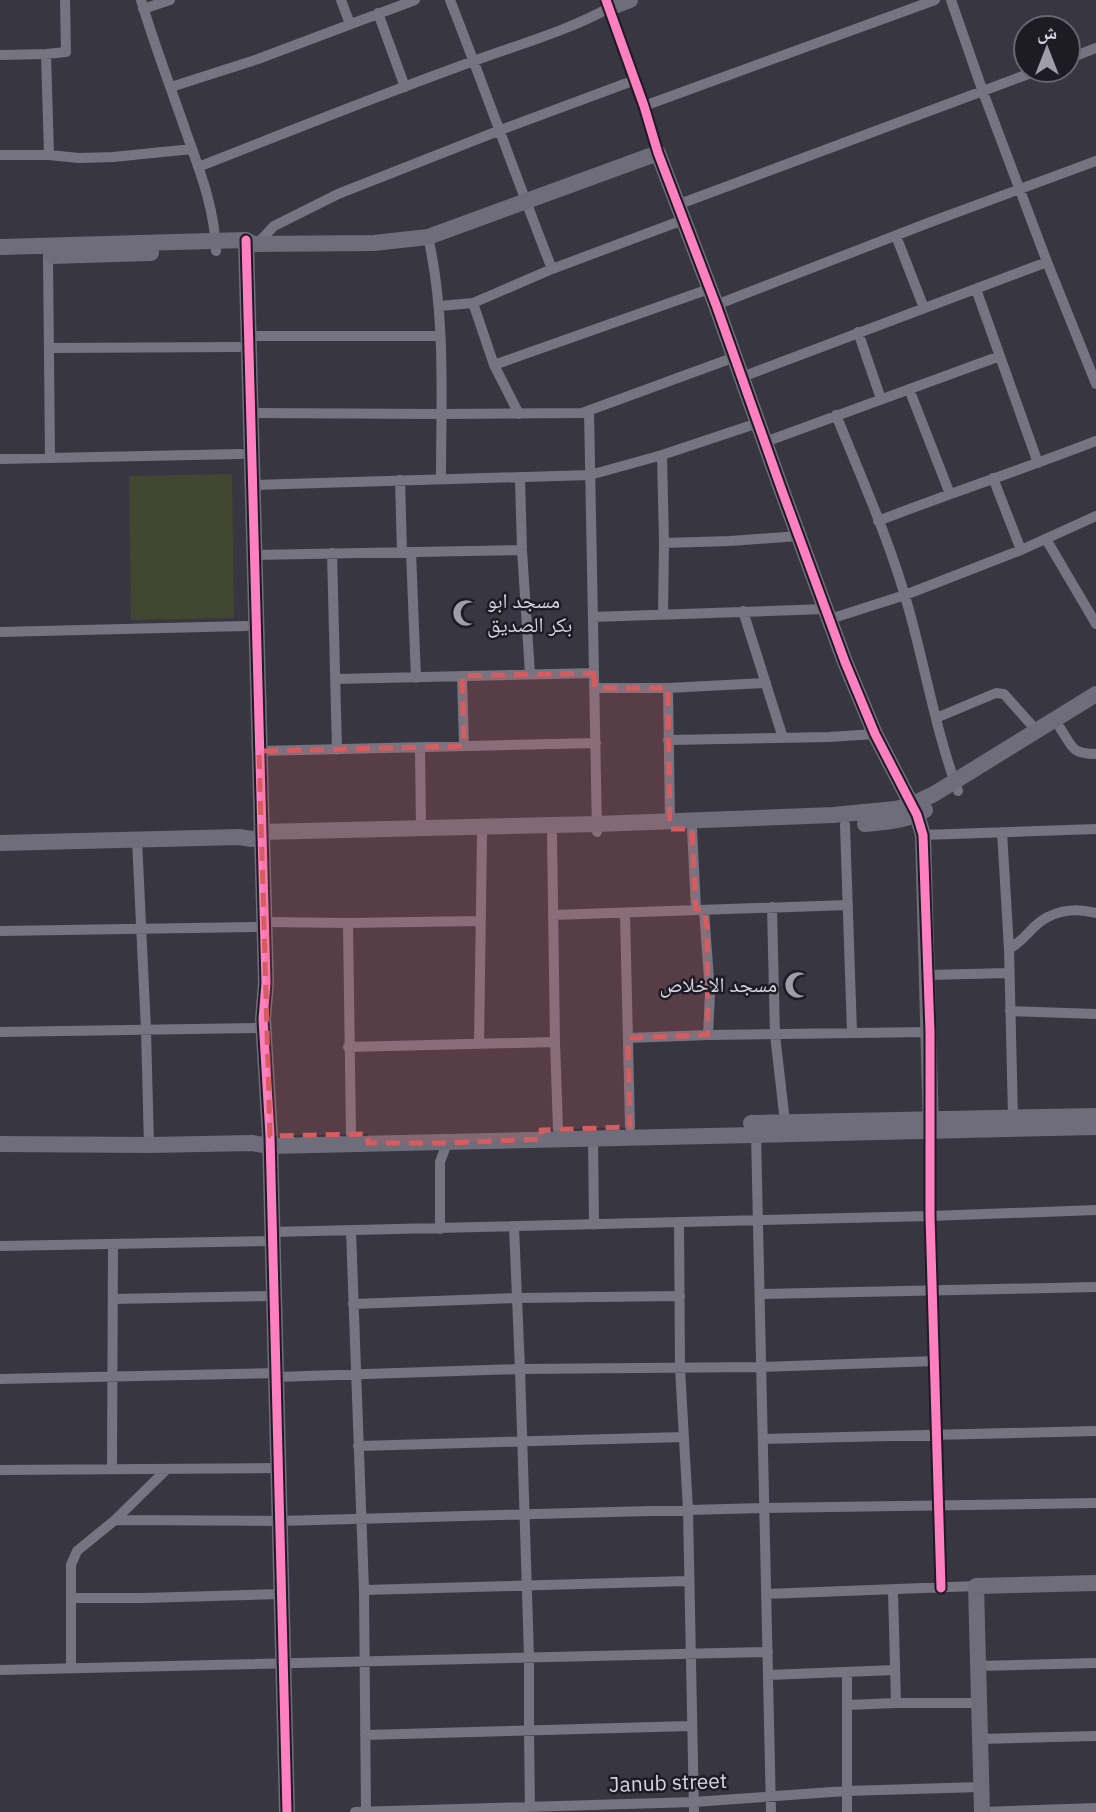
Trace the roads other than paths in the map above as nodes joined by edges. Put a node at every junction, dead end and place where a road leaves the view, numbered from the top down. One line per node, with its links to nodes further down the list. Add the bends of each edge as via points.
1 (65, 0): 13 (street, via 66,52)
2 (170, 0): 9 (street)
3 (341, 0): 12 (street)
4 (415, 0): 11 (street)
5 (450, 0): 15 (street)
6 (630, 0): 10 (street)
7 (935, 0): 21 (street)
8 (951, 0): 20 (street)
9 (142, 4): 19 (street)
10 (608, 4): 15 (street, via 589,19); 16 (street)
11 (378, 13): 12 (street); 18 (street)
12 (350, 24): 19 (street)
13 (46, 54): 14 (street); 26 (street)
14 (0, 55)
15 (474, 61): 18 (street); 22 (street)
16 (635, 80): 21 (street); 22 (street)
17 (1012, 81): 20 (street)
18 (405, 87): 28 (street)
19 (171, 88): 23 (street)
20 (983, 92): 29 (street); 31 (street)
21 (644, 106): 24 (street)
22 (498, 131): 30 (street); 34 (street, via 338,194)
23 (192, 149): 26 (street, via 113,157); 28 (street)
24 (658, 153): 30 (street); 31 (street)
25 (0, 155): 26 (street)
26 (49, 155)
27 (1095, 165): 29 (street)
28 (198, 167): 35 (street, via 212,212)
29 (1020, 188): 32 (street); 39 (street)
30 (525, 202): 33 (street); 40 (street)
31 (680, 212): 40 (street); 41 (street)
32 (896, 236): 44 (street); 46 (street)
33 (428, 237): 34 (street, via 374,243); 45 (street)
34 (246, 245): 35 (street); 49 (street)
35 (216, 246): 36 (street); 37 (street)
36 (0, 247)
37 (48, 256): 38 (street); 50 (street)
38 (0, 257)
39 (1047, 262): 42 (street); 53 (street)
40 (552, 269): 43 (street)
41 (709, 289): 44 (street); 54 (street)
42 (976, 289): 46 (street); 51 (street)
43 (473, 303): 45 (street); 54 (street)
44 (716, 305): 52 (street)
45 (440, 306): 48 (street)
46 (924, 308): 47 (street)
47 (858, 332): 55 (street); 58 (street)
48 (440, 335): 49 (street); 61 (street)
49 (243, 342): 50 (street); 60 (street); 67 (street)
50 (48, 348): 69 (street)
51 (1000, 356): 57 (street); 71 (street)
52 (735, 357): 55 (street); 59 (street)
53 (1092, 363): 56 (street)
54 (494, 365): 62 (street)
55 (742, 377): 64 (street)
56 (1096, 384)
57 (909, 389): 58 (street); 78 (street)
58 (881, 399): 63 (street)
59 (589, 411): 62 (street); 72 (street)
60 (250, 413): 61 (street); 77 (street)
61 (441, 414): 62 (street); 73 (street)
62 (519, 414)
63 (836, 415): 66 (street); 80 (street)
64 (758, 423): 66 (street); 68 (street)
65 (1096, 440): 71 (street)
66 (765, 442): 81 (street)
67 (241, 454): 69 (street); 95 (street)
68 (662, 455): 72 (street); 83 (street)
69 (50, 458): 70 (street)
70 (0, 459)
71 (1038, 463): 75 (street)
72 (590, 475): 74 (street); 93 (street)
73 (441, 478): 74 (street); 76 (street)
74 (520, 478): 84 (street)
75 (993, 478): 78 (street); 85 (street)
76 (400, 480): 77 (street); 86 (street)
77 (252, 485): 88 (street)
78 (950, 494): 80 (street)
79 (1096, 516): 82 (street)
80 (878, 521): 89 (street)
81 (798, 536): 83 (street); 92 (street)
82 (1046, 538): 85 (street); 94 (street)
83 (664, 543): 91 (street)
84 (522, 550): 86 (street); 98 (street)
85 (1021, 550): 89 (street)
86 (407, 552): 87 (street); 100 (street)
87 (332, 553): 88 (street); 101 (street)
88 (254, 555): 117 (street)
89 (905, 595): 92 (street); 107 (street)
90 (743, 611): 91 (street); 92 (street); 102 (street)
91 (663, 614): 93 (street)
92 (828, 614): 110 (street)
93 (593, 617): 97 (street)
94 (1096, 624)
95 (246, 626): 96 (street); 131 (street)
96 (0, 632)
97 (594, 673): 98 (street); 103 (street)
98 (530, 674): 99 (street)
99 (462, 676): 100 (street); 114 (street)
100 (416, 678): 101 (street)
101 (335, 679): 116 (street)
102 (766, 683): 104 (street); 111 (street)
103 (595, 688): 104 (street); 113 (street)
104 (668, 688): 112 (street)
105 (1096, 694): 109 (street)
106 (1096, 706): 108 (street)
107 (936, 718): 109 (street, via 996,692 1004,694); 119 (street)
108 (1060, 728): 118 (street, via 1080,754); 119 (street)
109 (1037, 731): 119 (street)
110 (875, 734): 111 (street); 120 (street)
111 (783, 738): 112 (street)
112 (668, 740): 121 (street)
113 (596, 743): 114 (street); 124 (street)
114 (464, 746): 115 (street)
115 (420, 748): 116 (street); 123 (street)
116 (337, 750): 117 (street)
117 (259, 751): 131 (street)
118 (1096, 754)
119 (956, 786): 120 (street)
120 (914, 810): 121 (street); 122 (street, via 898,820); 130 (street)
121 (670, 822): 124 (street)
122 (845, 825): 125 (street); 134 (street)
123 (421, 827): 124 (street); 131 (street)
124 (597, 828): 125 (street); 129 (street)
125 (692, 829): 136 (street)
126 (1096, 829): 127 (street)
127 (1002, 832): 130 (street); 145 (street)
128 (482, 835): 129 (street); 131 (street); 140 (street)
129 (552, 835): 139 (street)
130 (923, 835): 147 (street)
131 (253, 836): 132 (street); 142 (street)
132 (137, 840): 133 (street); 143 (street)
133 (0, 843)
134 (848, 905): 135 (street); 154 (street)
135 (772, 907): 136 (street); 156 (street)
136 (700, 909): 137 (street); 155 (street, via 710,993)
137 (625, 913): 139 (street); 157 (street)
138 (1096, 914): 145 (street, via 1078,910 1054,913)
139 (552, 915): 158 (street)
140 (480, 921): 141 (street); 159 (street)
141 (348, 923): 142 (street); 160 (street)
142 (260, 924): 143 (street); 150 (street, via 257,991)
143 (141, 928): 144 (street); 151 (street)
144 (0, 931)
145 (1009, 949): 146 (street)
146 (1009, 973): 147 (street); 148 (street)
147 (928, 975): 153 (street)
148 (1010, 1011): 149 (street); 161 (street)
149 (1096, 1014)
150 (263, 1023): 151 (street); 173 (street)
151 (146, 1030): 152 (street); 176 (street)
152 (0, 1032)
153 (930, 1032): 154 (street); 164 (street)
154 (852, 1033): 156 (street)
155 (708, 1035): 156 (street); 157 (street)
156 (775, 1035): 163 (street)
157 (628, 1038): 165 (street)
158 (555, 1042): 159 (street); 167 (street)
159 (479, 1044): 160 (street)
160 (348, 1047): 169 (street)
161 (1013, 1116): 162 (street); 164 (street)
162 (1096, 1116)
163 (785, 1122): 164 (street); 165 (street)
164 (931, 1124): 166 (street); 168 (street); 178 (street)
165 (630, 1126): 167 (street)
166 (1096, 1127)
167 (558, 1129): 170 (street)
168 (756, 1134): 171 (street); 179 (street)
169 (351, 1135): 172 (street); 173 (street)
170 (542, 1135): 171 (street); 172 (street); 174 (street)
171 (593, 1138): 181 (street)
172 (368, 1139): 173 (street); 174 (street)
173 (270, 1141): 176 (street); 185 (street)
174 (447, 1143): 183 (street, via 440,1162)
175 (0, 1144): 176 (street)
176 (149, 1145)
177 (1096, 1210): 178 (street)
178 (930, 1216): 179 (street); 189 (street)
179 (758, 1220): 180 (street); 190 (street)
180 (679, 1222): 181 (street); 192 (street)
181 (594, 1225): 182 (street)
182 (514, 1227): 183 (street); 193 (street)
183 (440, 1229): 184 (street)
184 (351, 1231): 185 (street); 195 (street)
185 (272, 1237): 186 (street); 191 (street)
186 (113, 1244): 187 (street); 194 (street)
187 (0, 1246)
188 (1096, 1287): 189 (street)
189 (933, 1290): 190 (street); 196 (street)
190 (760, 1294): 197 (street)
191 (274, 1296): 194 (street); 201 (street)
192 (680, 1296): 193 (street); 198 (street)
193 (517, 1298): 195 (street); 199 (street)
194 (113, 1299): 202 (street)
195 (353, 1304): 200 (street)
196 (935, 1361): 197 (street); 205 (street)
197 (761, 1367): 198 (street); 207 (street)
198 (680, 1368): 199 (street); 206 (street)
199 (520, 1369): 200 (street); 208 (street)
200 (355, 1374): 201 (street); 209 (street)
201 (276, 1375): 202 (street); 210 (street)
202 (112, 1376): 203 (street); 211 (street)
203 (0, 1379)
204 (1096, 1431): 205 (street)
205 (936, 1435): 207 (street); 215 (street)
206 (684, 1437): 208 (street); 217 (street)
207 (763, 1439): 216 (street)
208 (522, 1441): 209 (street); 218 (street)
209 (358, 1446): 219 (street)
210 (278, 1468): 212 (street); 221 (street)
211 (112, 1469): 212 (street); 213 (street)
212 (167, 1469): 220 (street)
213 (0, 1470)
214 (1096, 1503): 215 (street)
215 (938, 1505): 216 (street); 226 (street)
216 (764, 1508): 217 (street); 230 (street)
217 (688, 1510): 218 (street); 222 (street)
218 (524, 1515): 219 (street); 224 (street)
219 (360, 1519): 221 (street); 227 (street)
220 (115, 1521): 221 (street); 231 (street, via 73,1557)
221 (279, 1521): 229 (street)
222 (688, 1581): 224 (street); 233 (street)
223 (1096, 1583): 225 (street)
224 (527, 1585): 227 (street); 234 (street)
225 (976, 1587): 226 (street); 238 (street)
226 (941, 1588): 228 (street)
227 (364, 1590): 235 (street)
228 (893, 1591): 230 (street); 241 (street)
229 (281, 1594): 231 (street); 236 (street)
230 (766, 1594): 232 (street)
231 (71, 1598): 239 (street)
232 (768, 1651): 233 (street); 243 (street)
233 (690, 1653): 234 (street); 247 (street)
234 (529, 1657): 235 (street); 248 (street)
235 (364, 1661): 236 (street); 249 (street)
236 (283, 1663): 239 (street); 258 (street)
237 (1096, 1663): 238 (street)
238 (978, 1666): 245 (street)
239 (71, 1668): 240 (street)
240 (0, 1670)
241 (895, 1670): 242 (street); 244 (street)
242 (847, 1672): 243 (street); 246 (street)
243 (768, 1675): 254 (street)
244 (896, 1703): 245 (street); 246 (street)
245 (979, 1703): 251 (street)
246 (847, 1705): 253 (street)
247 (692, 1726): 248 (street); 255 (street)
248 (528, 1730): 249 (street); 257 (street)
249 (365, 1735): 260 (street)
250 (1096, 1736): 251 (street)
251 (980, 1739): 252 (street)
252 (981, 1787): 253 (street, Janub street); 263 (street)
253 (846, 1791): 254 (street, Janub street); 262 (street)
254 (771, 1797): 255 (street, Janub street); 261 (street)
255 (694, 1807): 257 (street, Janub street)
256 (1096, 1808): 263 (street)
257 (530, 1809): 260 (street, Janub street)
258 (287, 1812)
259 (355, 1812): 260 (street, Janub street)
260 (366, 1812)
261 (771, 1812)
262 (847, 1812)
263 (982, 1812)

